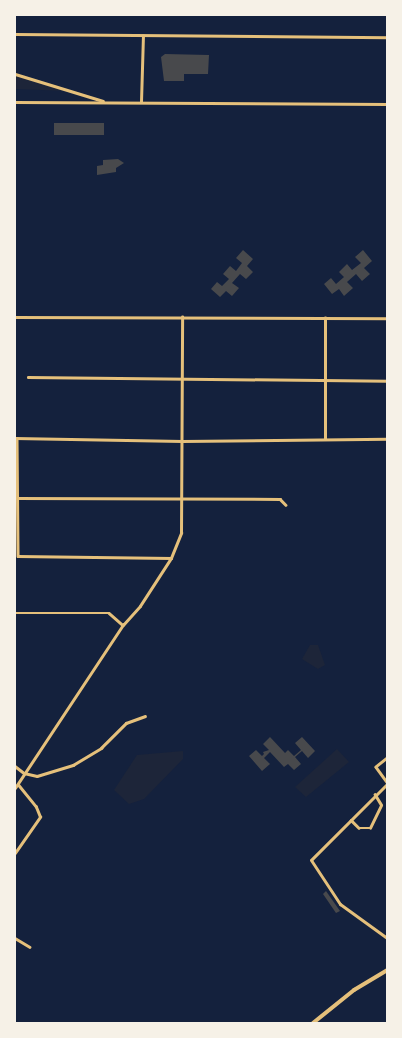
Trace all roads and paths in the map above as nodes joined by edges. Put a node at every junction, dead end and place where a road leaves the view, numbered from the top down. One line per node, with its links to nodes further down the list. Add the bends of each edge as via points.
1 (15, 34): 2 (street)
2 (143, 36): 3 (street); 6 (street)
3 (387, 37)
4 (15, 74): 5 (main road)
5 (103, 101): 6 (main road); 7 (main road)
6 (142, 102): 8 (main road)
7 (15, 104)
8 (387, 104)
9 (15, 317): 10 (street)
10 (182, 317): 11 (street); 14 (street)
11 (325, 318): 12 (street); 15 (street)
12 (387, 318)
13 (28, 377): 14 (street)
14 (184, 377): 15 (street); 20 (street)
15 (326, 381): 16 (street); 18 (street)
16 (387, 381)
17 (16, 438): 20 (street); 21 (street)
18 (325, 439): 19 (street); 20 (street)
19 (387, 439)
20 (182, 441): 22 (street)
21 (17, 498): 22 (street); 24 (street, via 18,556)
22 (182, 501): 23 (street, via 280,498); 24 (street, via 181,533)
23 (286, 505)
24 (171, 558): 26 (street, via 140,606)
25 (15, 613): 26 (street, via 109,613)
26 (122, 625): 30 (street)
27 (146, 716): 30 (street, via 126,723 101,748 74,765 37,776)
28 (387, 758): 31 (street, via 376,766)
29 (15, 766): 30 (street)
30 (24, 773): 32 (street)
31 (387, 783): 34 (main road)
32 (17, 785): 33 (street); 36 (street, via 36,808 38,820)
33 (15, 788)
34 (375, 795): 35 (main road); 35 (street, via 381,805 370,828 359,828)
35 (350, 819): 38 (main road, via 311,860 340,904)
36 (15, 853)
37 (15, 938): 39 (street)
38 (387, 938)
39 (30, 947)
40 (387, 970): 41 (main road, via 354,990)
41 (313, 1023)

